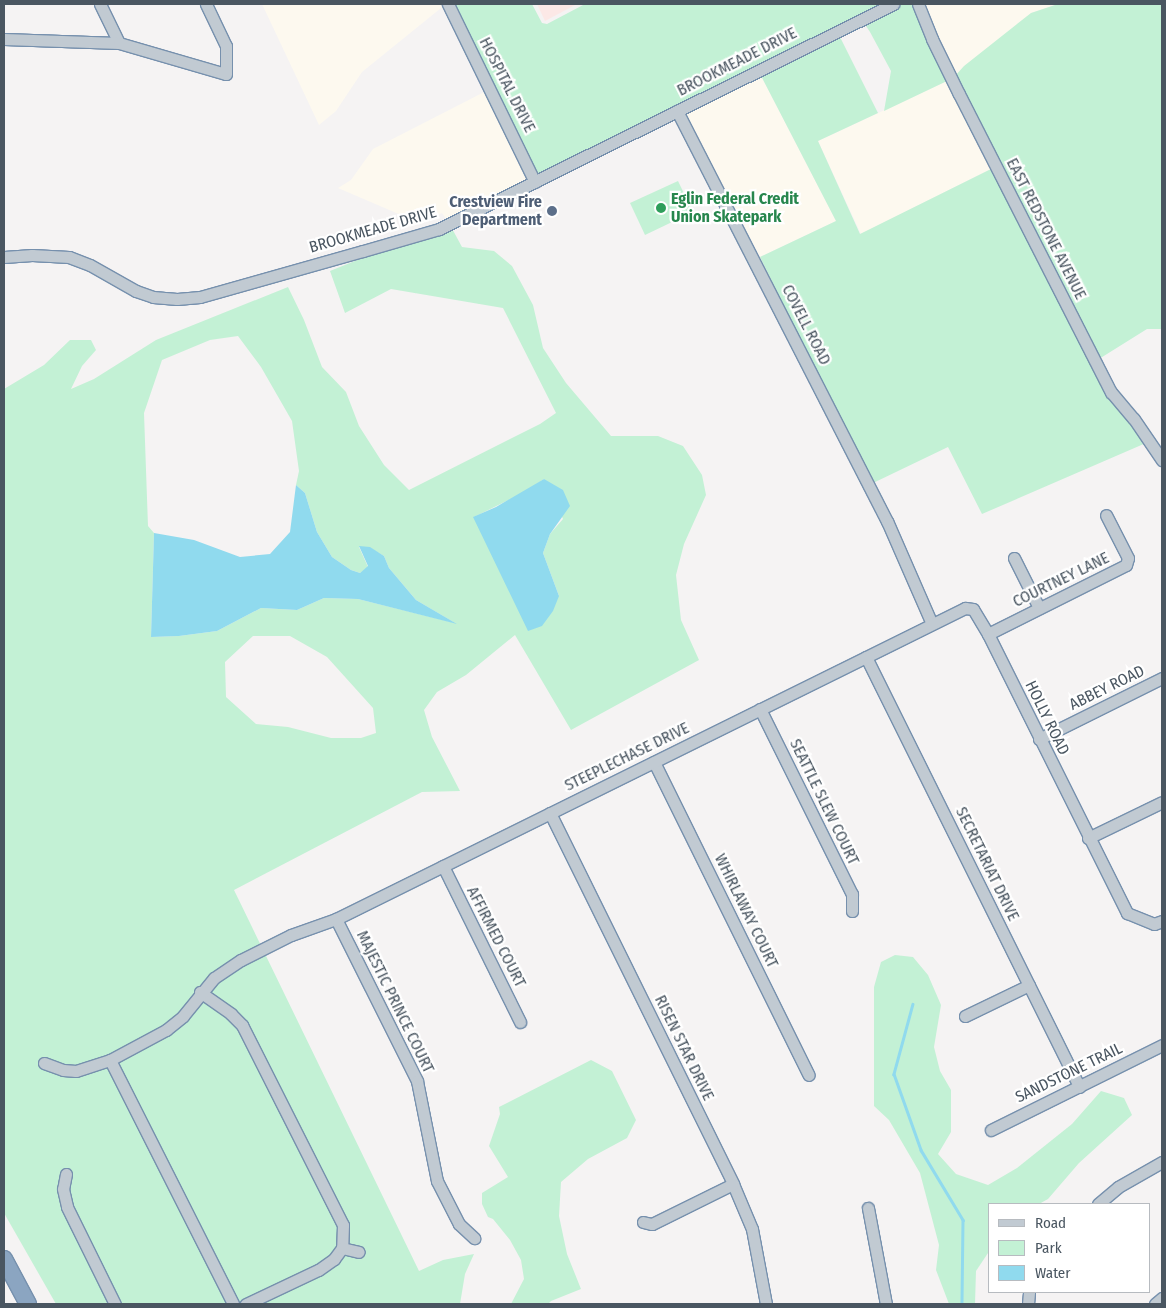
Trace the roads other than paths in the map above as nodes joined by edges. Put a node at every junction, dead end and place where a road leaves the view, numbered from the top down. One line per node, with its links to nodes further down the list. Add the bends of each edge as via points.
1 (100, 4): 7 (street)
2 (206, 4): 7 (street, via 226,46 226,74)
3 (448, 4): 9 (street, HOSPITAL DRIVE)
4 (893, 4): 8 (street, BROOKMEADE DRIVE)
5 (918, 4): 11 (street, EAST REDSTONE AVENUE, via 955,86 1111,392)
6 (4, 39): 7 (street)
7 (119, 44)
8 (678, 111): 9 (street, BROOKMEADE DRIVE); 15 (street, COVELL ROAD, via 887,522)
9 (535, 182): 10 (street, BROOKMEADE DRIVE, via 439,229 200,297 153,297 69,258)
10 (4, 257)
11 (1162, 460)
12 (1106, 515): 14 (street, COURTNEY LANE, via 1128,558 1126,565)
13 (1014, 558): 14 (street)
14 (1040, 608): 16 (street, COURTNEY LANE)
15 (932, 624): 16 (street, HOLLY ROAD, via 965,608 973,609); 17 (street, STEEPLECHASE DRIVE)
16 (988, 634): 20 (street, HOLLY ROAD)
17 (866, 657): 19 (street, STEEPLECHASE DRIVE); 29 (street, SECRETARIAT DRIVE)
18 (1162, 678): 20 (street, ABBEY ROAD)
19 (760, 709): 21 (street, STEEPLECHASE DRIVE); 26 (street, SEATTLE SLEW COURT, via 852,894)
20 (1039, 739): 24 (street, HOLLY ROAD)
21 (654, 762): 23 (street, STEEPLECHASE DRIVE); 36 (street, WHIRLAWAY COURT)
22 (1162, 802): 24 (street)
23 (550, 814): 25 (street, STEEPLECHASE DRIVE); 41 (street, RISEN STAR DRIVE)
24 (1088, 838): 28 (street, HOLLY ROAD, via 1128,913 1154,924)
25 (443, 866): 27 (street, STEEPLECHASE DRIVE); 32 (street, AFFIRMED COURT)
26 (852, 911)
27 (336, 919): 30 (street, STEEPLECHASE DRIVE, via 290,935 241,960); 45 (street, MAJESTIC PRINCE COURT, via 417,1081 437,1181 459,1224)
28 (1162, 921)
29 (1029, 986): 31 (street); 37 (street, SECRETARIAT DRIVE)
30 (200, 992): 34 (street, STEEPLECHASE DRIVE, via 183,1016 166,1030); 46 (street, via 242,1025 338,1211 343,1225)
31 (965, 1016)
32 (520, 1022)
33 (1162, 1045): 37 (street, SANDSTONE TRAIL)
34 (110, 1060): 35 (street, STEEPLECHASE DRIVE, via 76,1071); 52 (street)
35 (44, 1063)
36 (809, 1075)
37 (1079, 1086): 38 (street, SANDSTONE TRAIL)
38 (991, 1130)
39 (1162, 1162): 42 (street, via 1118,1187)
40 (66, 1174): 51 (street, via 63,1189 67,1207)
41 (733, 1184): 44 (street, via 652,1224); 54 (street, RISEN STAR DRIVE, via 752,1229)
42 (1099, 1203)
43 (868, 1208): 55 (street)
44 (643, 1222)
45 (474, 1238)
46 (342, 1248): 47 (street); 53 (street, via 334,1259 318,1270)
47 (359, 1252)
48 (4, 1259): 50 (highway)
49 (1162, 1298): 56 (street)
50 (28, 1304)
51 (114, 1304)
52 (233, 1304)
53 (246, 1304)
54 (766, 1304)
55 (886, 1304)
56 (1155, 1304)

